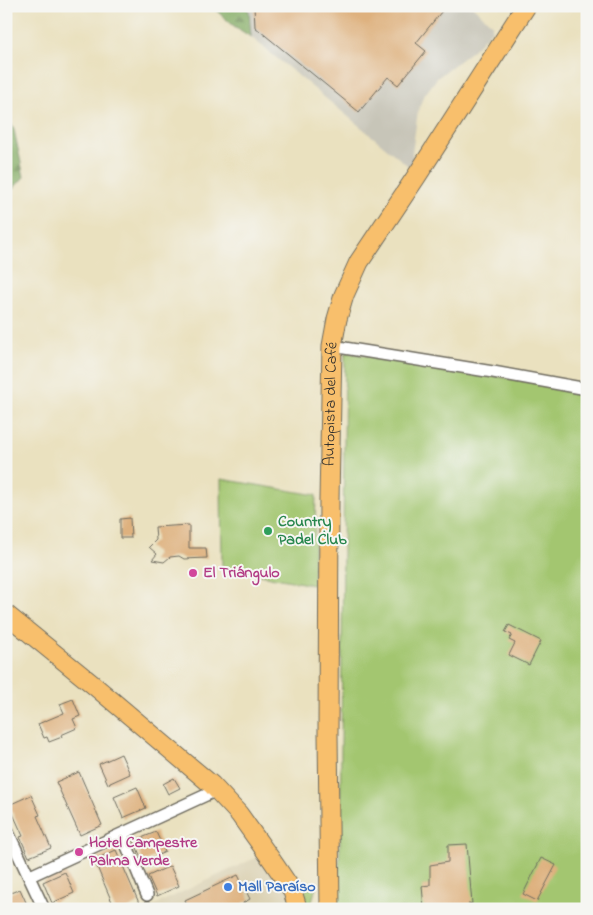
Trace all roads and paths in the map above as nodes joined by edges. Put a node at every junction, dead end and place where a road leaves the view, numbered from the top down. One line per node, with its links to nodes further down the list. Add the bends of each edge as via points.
1 (526, 6): 2 (highway, Autopista del Café, via 359,262 344,295)
2 (332, 346): 3 (street); 8 (highway, Autopista del Café)
3 (587, 389)
4 (6, 614): 5 (main road)
5 (217, 790): 7 (street); 10 (main road, via 239,814)
6 (6, 828): 9 (street)
7 (122, 834): 9 (street); 11 (street)
8 (330, 857): 15 (highway, Autopista del Café, via 327,883); 16 (highway, Autopista del Café)
9 (30, 876): 12 (street)
10 (292, 890): 13 (main road); 14 (main road)
11 (147, 895)
12 (44, 909)
13 (286, 909)
14 (298, 909)
15 (317, 909)
16 (330, 909)

